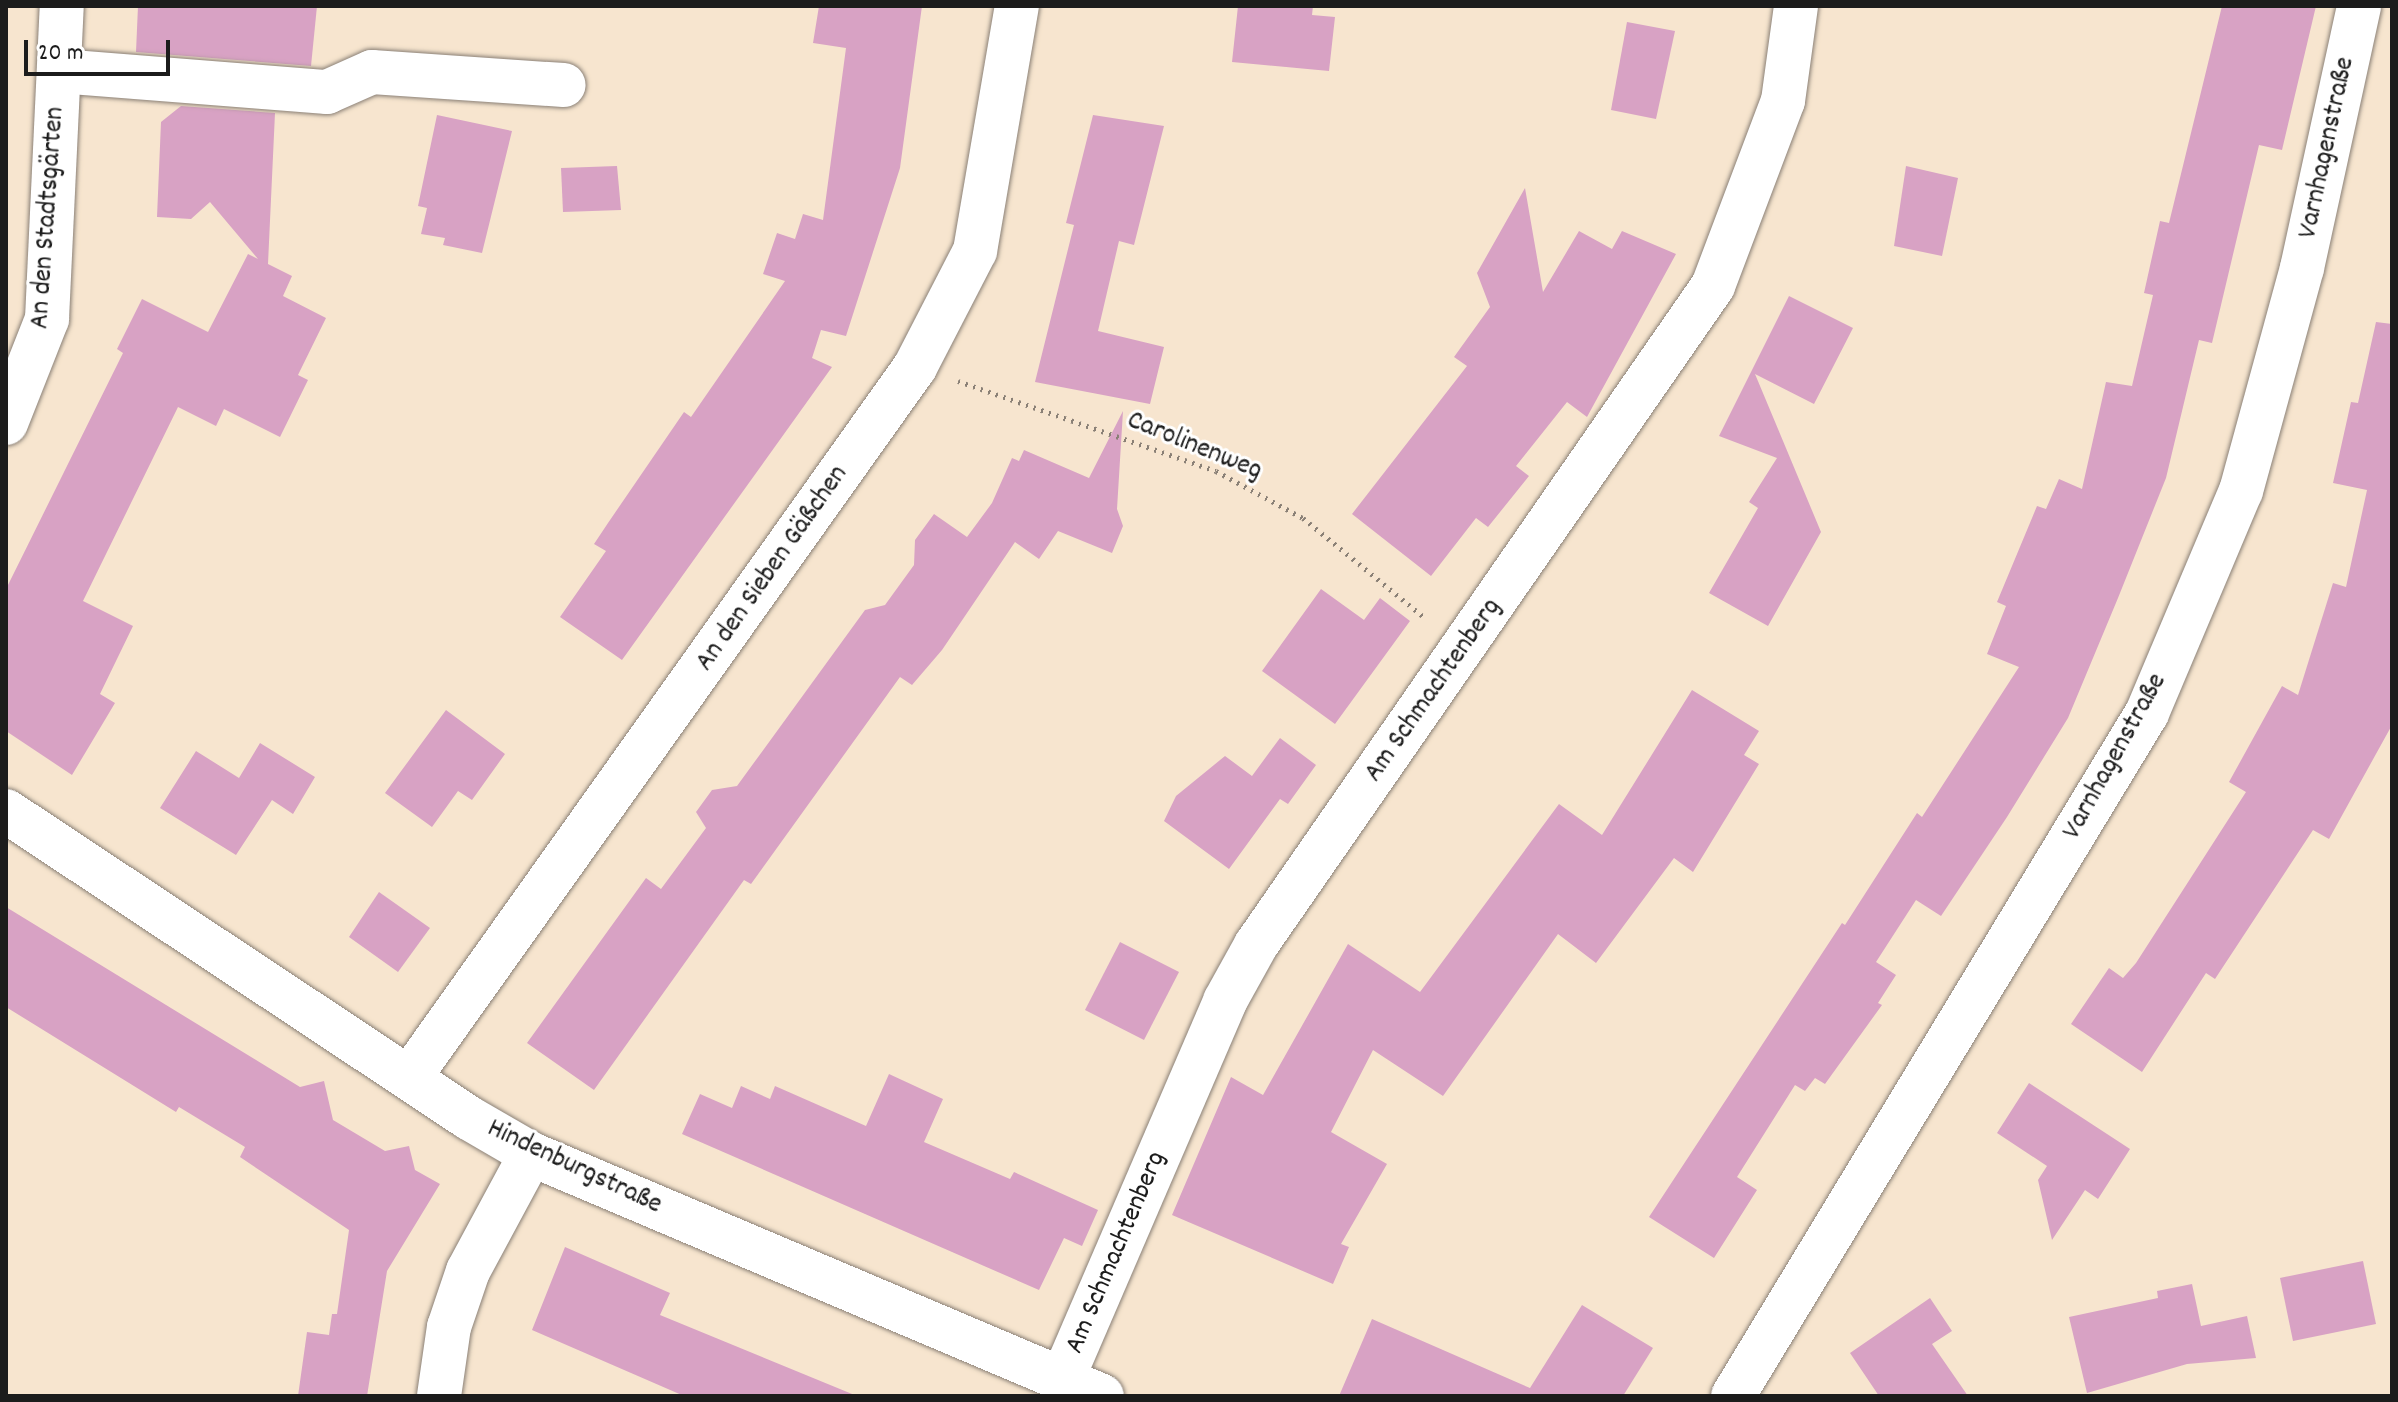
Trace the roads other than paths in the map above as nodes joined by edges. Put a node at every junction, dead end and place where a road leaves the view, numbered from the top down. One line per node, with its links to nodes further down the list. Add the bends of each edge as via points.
1 (62, 6): 5 (street, An den Stadtsgärten)
2 (1017, 6): 9 (street, An den Sieben Gäßchen, via 975,251 915,367)
3 (1796, 6): 11 (street, Am Schmachtenberg, via 1783,101 1713,286 1256,945 1225,1001)
4 (2359, 6): 14 (street, Varnhagenstraße, via 2302,268 2241,491 2147,713)
5 (59, 71): 6 (street, via 327,92 372,72); 7 (street, An den Stadtsgärten, via 47,319)
6 (564, 85)
7 (6, 423)
8 (6, 811): 9 (street, Hindenburgstraße)
9 (409, 1078): 10 (street, Hindenburgstraße)
10 (531, 1154): 11 (street, Hindenburgstraße); 12 (street, via 468,1271 449,1327)
11 (1062, 1380): 13 (street, Hindenburgstraße)
12 (439, 1396)
13 (1102, 1396)
14 (1733, 1396)

